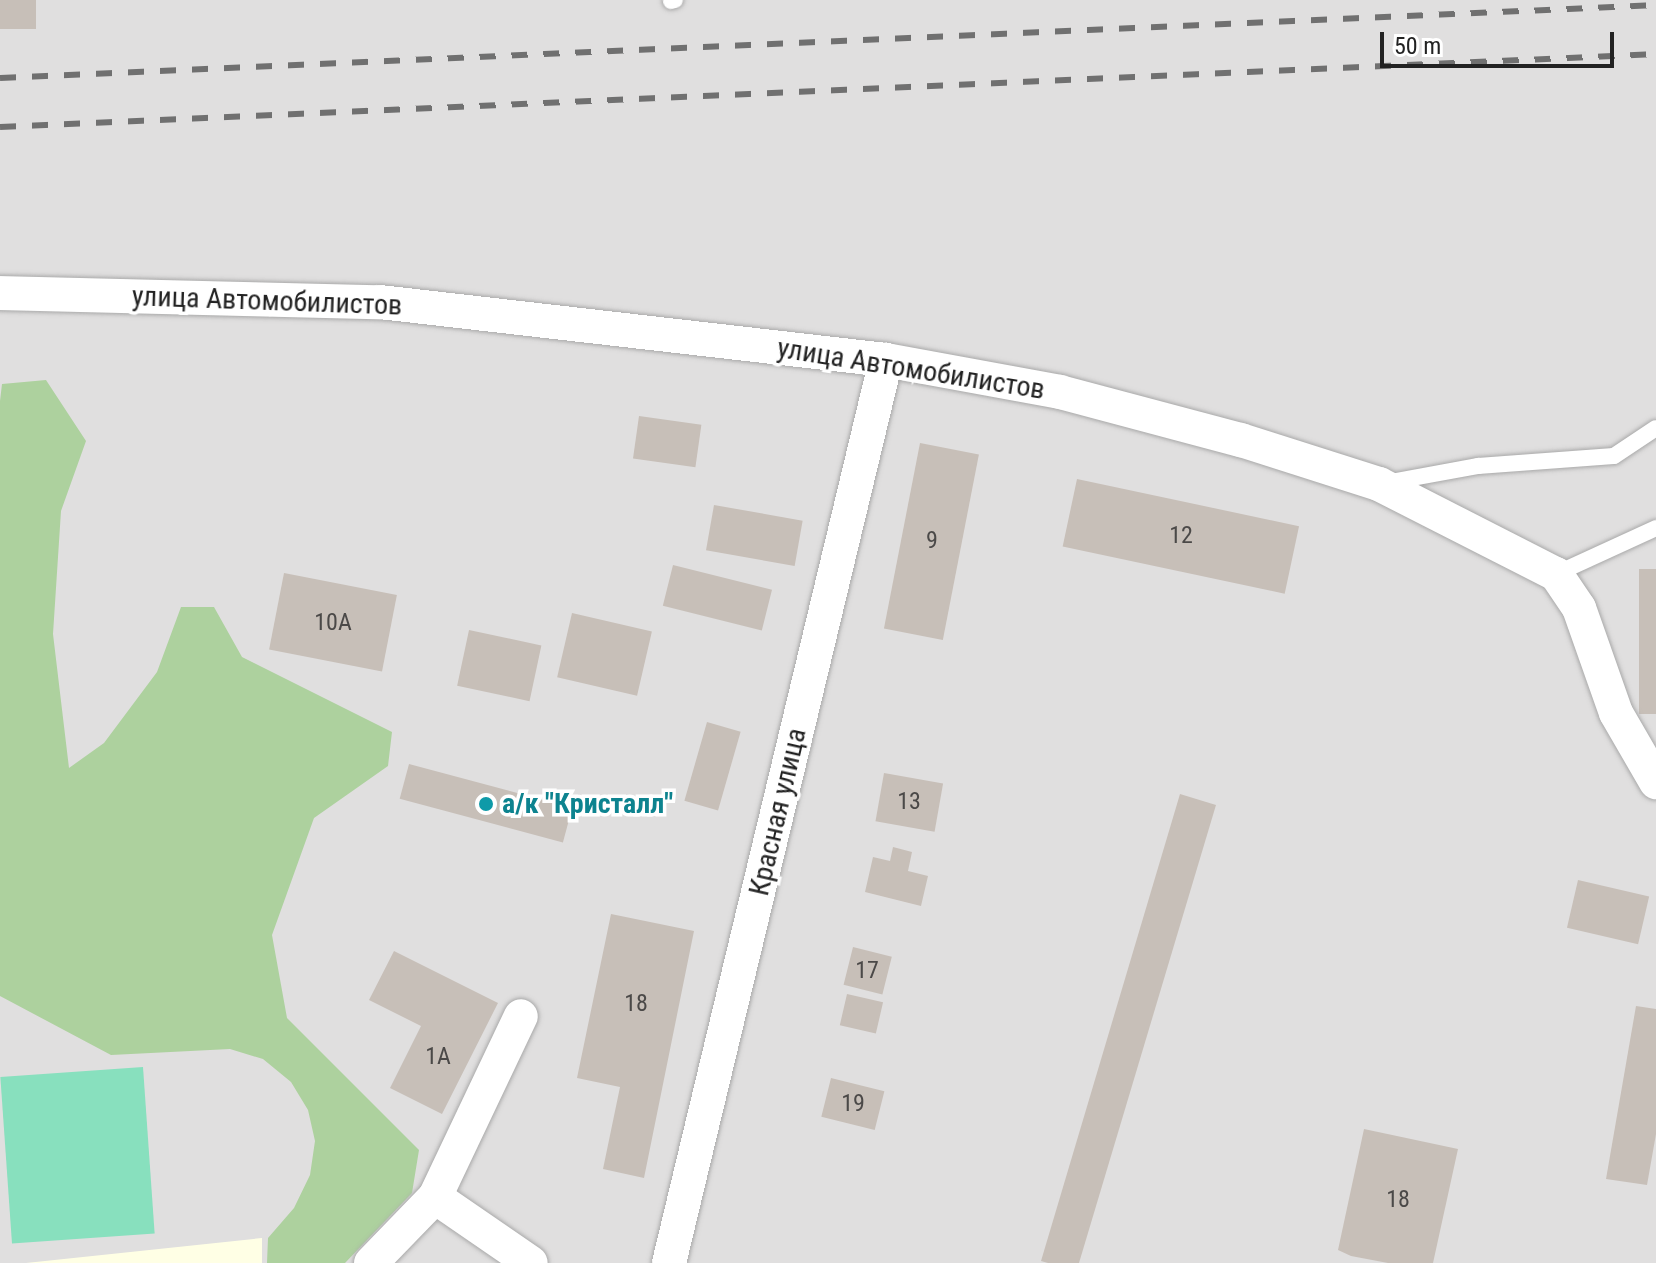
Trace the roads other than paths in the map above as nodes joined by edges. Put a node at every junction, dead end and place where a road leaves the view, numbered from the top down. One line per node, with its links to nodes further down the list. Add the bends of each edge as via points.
1 (0, 293): 2 (street, улица Автомобилистов, via 380,302)
2 (886, 360): 4 (street, улица Автомобилистов, via 1060,392 1241,440); 12 (street, Красная улица)
3 (1656, 428): 4 (lane, via 1614,456 1478,466)
4 (1379, 484): 6 (street, улица Автомобилистов)
5 (1656, 528): 6 (lane)
6 (1556, 574): 7 (street, улица Автомобилистов, via 1579,608 1616,713)
7 (1656, 782)
8 (521, 1016): 9 (street)
9 (435, 1197): 10 (street); 11 (street)
10 (371, 1263)
11 (531, 1263)
12 (669, 1263)

